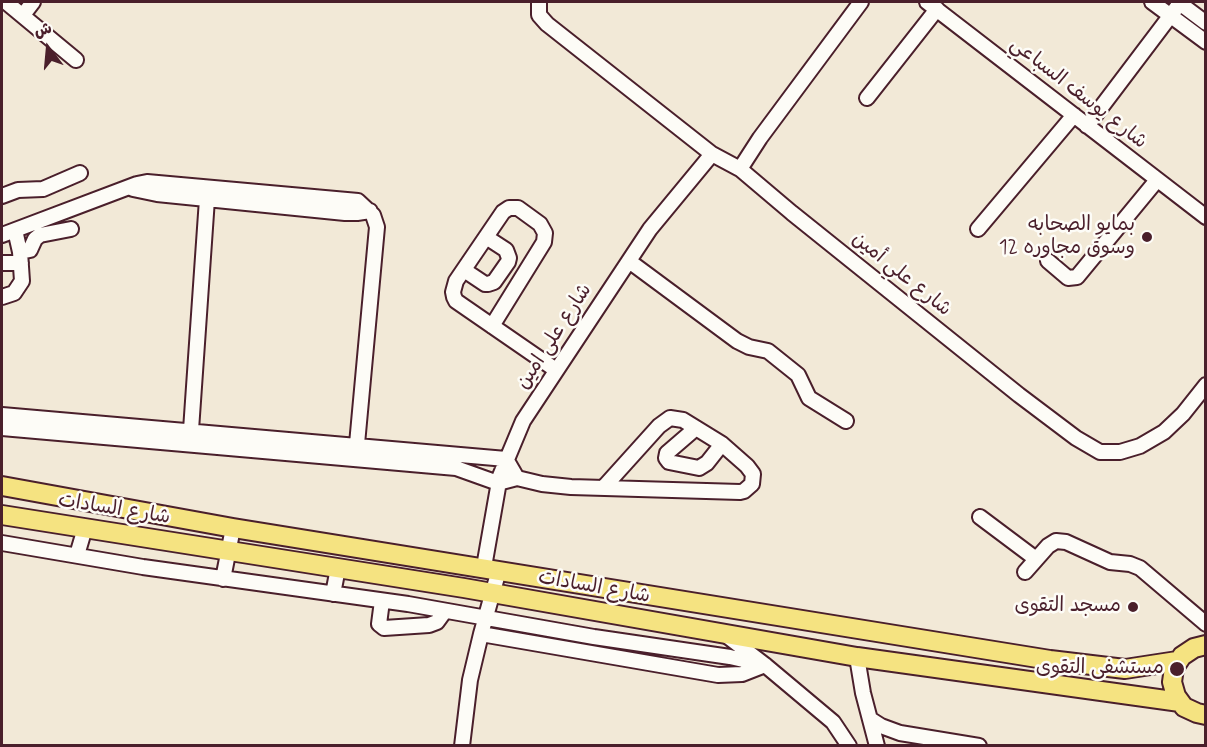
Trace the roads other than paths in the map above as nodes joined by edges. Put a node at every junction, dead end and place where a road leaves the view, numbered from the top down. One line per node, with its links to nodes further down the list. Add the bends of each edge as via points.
1 (6, 2): 8 (street)
2 (33, 2): 8 (street)
3 (538, 2): 16 (street, شارع علي أمين, via 539,15 547,24)
4 (861, 2): 17 (street)
5 (1152, 2): 9 (street)
6 (1179, 2): 9 (street); 10 (street)
7 (932, 5): 13 (street); 14 (street, شارع يوسف السباعي)
8 (23, 15): 12 (street)
9 (1170, 15): 11 (street); 15 (street)
10 (1206, 22)
11 (1206, 42)
12 (76, 60)
13 (867, 98)
14 (1074, 115): 15 (street, شارع يوسف السباعي); 26 (street)
15 (1087, 126): 19 (street, شارع يوسف السباعي)
16 (712, 154): 17 (street, شارع علي أمين); 31 (street, شارع على امين, via 667,207)
17 (740, 169): 38 (street, شارع علي أمين, via 1019,395 1100,452 1140,446 1164,432)
18 (80, 172): 21 (street, via 43,189 18,190)
19 (1157, 180): 24 (street, شارع يوسف السباعي); 32 (street, via 1077,277 1068,278)
20 (128, 188): 22 (street); 23 (street, via 142,182 161,182 348,199 358,201); 27 (street)
21 (2, 196)
22 (207, 199): 23 (street, via 351,213); 43 (street)
23 (370, 211): 45 (street, via 377,232)
24 (1206, 217)
25 (71, 229): 30 (street, via 40,235)
26 (978, 229)
27 (15, 230): 28 (street); 30 (street)
28 (2, 235)
29 (486, 237): 34 (street); 34 (street, via 509,254 495,282 484,284); 36 (street, via 502,212 513,207 540,224 545,232 544,242)
30 (21, 257): 33 (street); 35 (street, via 20,286)
31 (629, 261): 37 (street, شارع على امين); 40 (street, via 737,341 768,351 798,375 813,402)
32 (1048, 261)
33 (2, 263)
34 (464, 270): 36 (street, via 454,286 456,302)
35 (2, 297)
36 (492, 326): 37 (street)
37 (556, 370): 48 (street, شارع على امين)
38 (1206, 385)
39 (2, 415): 44 (street)
40 (846, 421)
41 (2, 428): 44 (street)
42 (696, 428): 46 (street); 46 (street, via 667,453 669,462 699,468); 52 (street, via 677,417 663,421)
43 (191, 430): 44 (street); 47 (street)
44 (114, 431): 47 (street)
45 (357, 444): 47 (street); 48 (street)
46 (722, 444): 52 (street, via 751,469 752,484 744,491)
47 (289, 446): 50 (street, via 456,468)
48 (506, 459): 49 (street); 50 (street, شارع على امين)
49 (517, 478): 50 (street); 52 (street, via 552,485)
50 (498, 483): 63 (street, شارع على امين)
51 (2, 486): 56 (main road, شارع السادات)
52 (604, 487)
53 (2, 515): 55 (main road, شارع السادات)
54 (980, 517): 60 (street)
55 (85, 528): 58 (main road, شارع السادات); 59 (street)
56 (233, 528): 58 (street); 61 (main road, شارع السادات)
57 (2, 543): 59 (street)
58 (229, 551): 62 (main road, شارع السادات); 65 (street)
59 (77, 555): 65 (street)
60 (1036, 559): 64 (street); 72 (street, via 1052,543 1061,541 1110,562 1137,566)
61 (456, 563): 63 (main road, شارع السادات); 66 (main road)
62 (338, 568): 66 (main road, شارع السادات); 68 (street)
63 (492, 568): 67 (street, شارع على امين); 77 (main road, شارع السادات, via 1111,669)
64 (1025, 572)
65 (223, 579): 68 (street)
66 (452, 586): 67 (main road, شارع السادات)
67 (493, 593): 71 (street, شارع على امين); 73 (main road, شارع السادات)
68 (333, 594): 69 (street)
69 (382, 600): 70 (street); 70 (street, via 379,624 384,628 429,626)
70 (446, 611): 71 (street)
71 (485, 618): 74 (street, شارع على امين); 78 (street)
72 (1206, 626): 75 (street)
73 (723, 633): 76 (main road, شارع السادات); 78 (street)
74 (481, 634): 78 (street, via 718,675 742,674); 82 (street, شارع على امين, via 470,680)
75 (1200, 646): 77 (main road)
76 (857, 657): 79 (main road, شارع السادات); 81 (street)
77 (1177, 661): 79 (main road, via 1172,682)
78 (765, 665): 83 (street, via 833,722)
79 (1180, 702): 80 (main road, شارع السادات, via 1190,711)
80 (1206, 715)
81 (870, 719): 84 (street); 85 (street, via 894,731)
82 (462, 746)
83 (849, 746)
84 (877, 746)
85 (979, 746)

